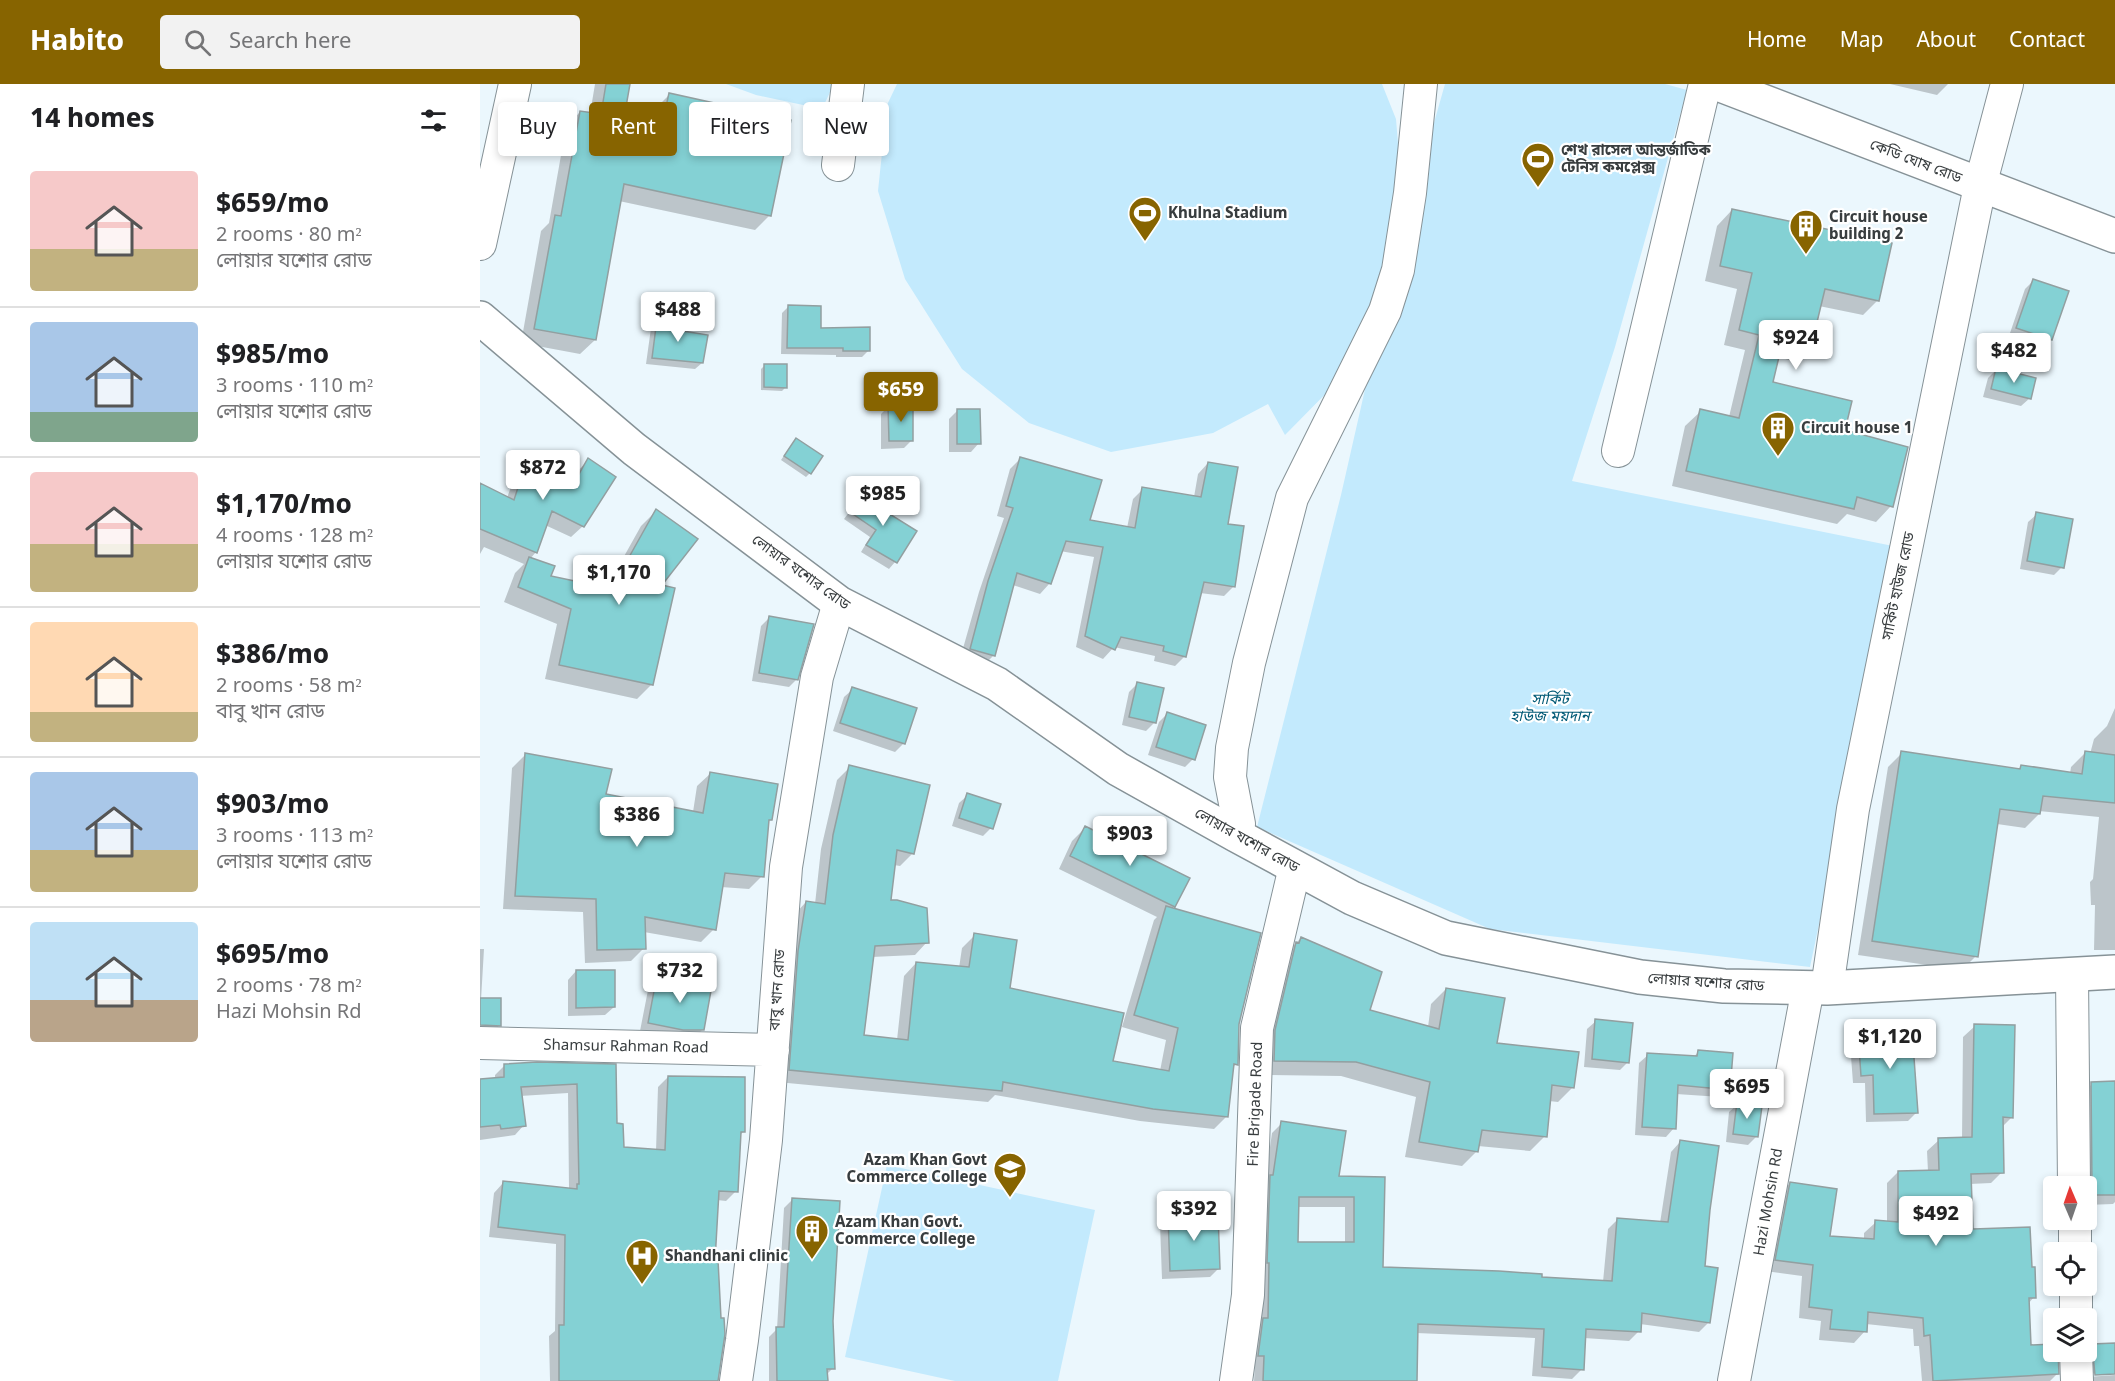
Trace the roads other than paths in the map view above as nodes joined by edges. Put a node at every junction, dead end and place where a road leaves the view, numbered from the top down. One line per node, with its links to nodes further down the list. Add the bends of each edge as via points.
1 (515, 84): 10 (street)
2 (848, 84): 7 (street)
3 (1420, 84): 14 (street, via 1398,270 1385,311 1292,498 1249,663 1231,758 1230,777 1239,824)
4 (1705, 84): 12 (street)
5 (1718, 84): 8 (main road, কেডি ঘোষ রোড)
6 (2007, 84): 8 (street, সার্কিট হাউজ রোড)
7 (838, 165)
8 (1980, 186): 9 (main road, কেডি ঘোষ রোড); 18 (street, সার্কিট হাউজ রোড)
9 (2115, 236)
10 (480, 244)
11 (480, 318): 13 (main road, লোয়ার যশোর রোড, via 634,449)
12 (1618, 451)
13 (839, 603): 14 (main road, লোয়ার যশোর রোড, via 997,684 1118,769); 20 (street, বাবু খান রোড, via 817,677 786,867)
14 (1236, 835): 15 (main road, লোয়ার যশোর রোড)
15 (1295, 867): 18 (main road, লোয়ার যশোর রোড, via 1352,898 1446,938 1640,977 1724,986); 24 (street, Fire Brigade Road, via 1257,1028 1248,1295)
16 (2115, 972): 17 (main road, লোয়ার যশোর রোড)
17 (2072, 975): 18 (main road, লোয়ার যশোর রোড); 21 (street)
18 (1817, 988): 25 (street, Hazi Mohsin Rd)
19 (480, 1043): 20 (street, Shamsur Rahman Road)
20 (773, 1050): 23 (street, বাবু খান রোড, via 766,1140)
21 (2074, 1176)
22 (2076, 1362): 26 (street)
23 (736, 1381)
24 (1236, 1381)
25 (1734, 1381)
26 (2077, 1381)

